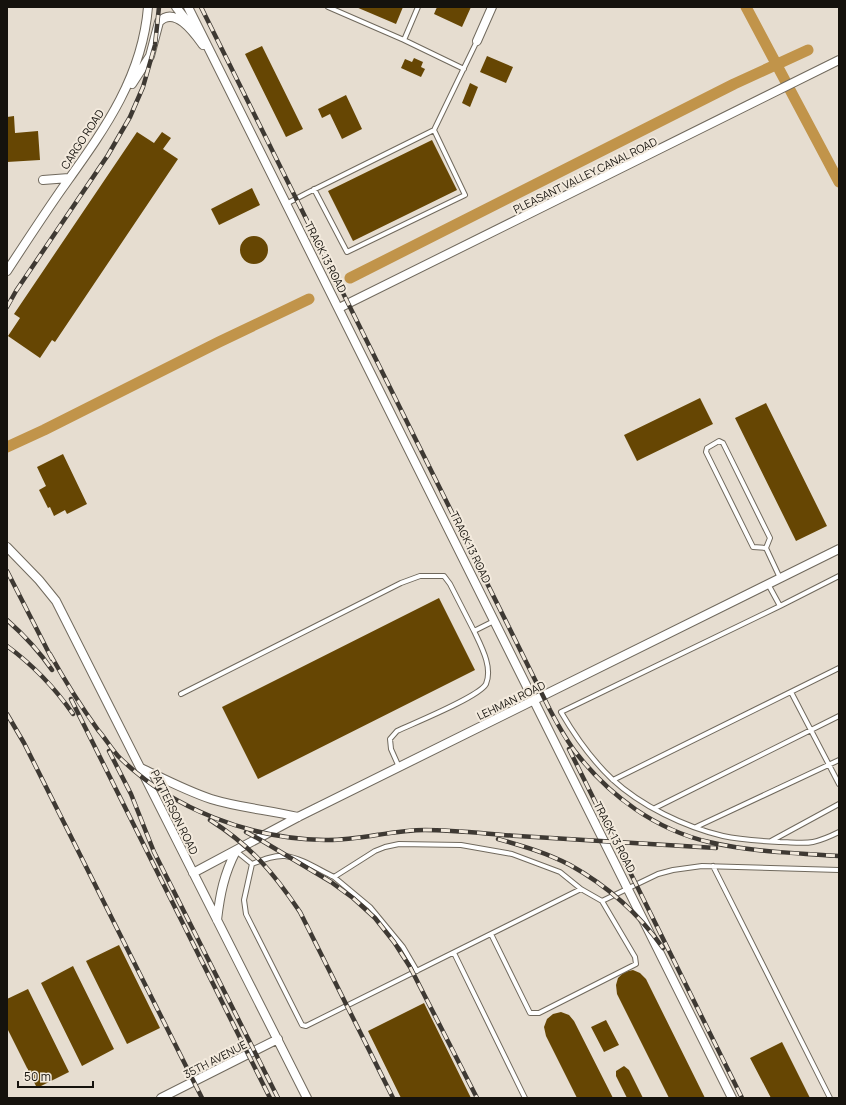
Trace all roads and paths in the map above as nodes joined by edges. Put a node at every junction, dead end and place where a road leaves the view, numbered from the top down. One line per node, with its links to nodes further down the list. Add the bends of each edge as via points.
1 (148, 7): 13 (street, CARGO ROAD, via 142,45 133,74)
2 (176, 7): 9 (street)
3 (188, 7): 11 (street, TRACK 13 ROAD)
4 (328, 7): 7 (lane)
5 (418, 7): 7 (lane)
6 (492, 7): 8 (street)
7 (404, 40): 12 (lane)
8 (477, 41): 12 (lane)
9 (207, 51): 11 (street); 13 (street, via 182,21 169,16 162,19 150,56)
10 (839, 60): 20 (street, PLEASANT VALLEY CANAL ROAD)
11 (215, 62): 18 (street, TRACK 13 ROAD)
12 (464, 69): 14 (lane)
13 (120, 98): 15 (street, CARGO ROAD)
14 (434, 130): 17 (lane); 17 (lane, via 465,195 347,252)
15 (69, 178): 16 (street); 19 (street, CARGO ROAD)
16 (43, 180)
17 (314, 189): 18 (lane)
18 (286, 204): 20 (street, TRACK 13 ROAD)
19 (7, 271)
20 (340, 308): 28 (street, TRACK 13 ROAD)
21 (7, 547): 39 (street, PATTERSON ROAD, via 56,601)
22 (766, 548): 22 (lane, via 753,547 706,452 707,448 719,441 723,443 770,538); 25 (lane)
23 (839, 549): 25 (street, LEHMAN ROAD)
24 (839, 576): 27 (lane)
25 (780, 578): 26 (street, LEHMAN ROAD)
26 (768, 584): 27 (lane); 33 (street, LEHMAN ROAD)
27 (780, 606): 40 (lane, via 560,712 573,733)
28 (495, 620): 29 (lane); 33 (street, TRACK 13 ROAD)
29 (474, 631): 32 (lane, via 444,576 420,576 401,583); 38 (lane, via 488,669 486,683 468,698 397,731 390,739 390,744)
30 (839, 668): 31 (lane)
31 (791, 692): 35 (lane); 40 (lane)
32 (181, 694)
33 (534, 700): 38 (street, LEHMAN ROAD); 55 (street, TRACK 13 ROAD)
34 (839, 716): 35 (lane)
35 (811, 730): 37 (lane); 43 (lane)
36 (839, 760): 37 (lane)
37 (829, 765): 41 (lane); 45 (lane)
38 (399, 767): 44 (street, LEHMAN ROAD)
39 (141, 768): 44 (street, via 211,799); 52 (street, PATTERSON ROAD)
40 (613, 780): 43 (lane)
41 (839, 784)
42 (839, 804): 47 (lane)
43 (655, 808): 45 (lane)
44 (298, 818): 48 (street, LEHMAN ROAD)
45 (696, 827): 47 (lane, via 723,836)
46 (839, 832): 47 (lane, via 812,842)
47 (769, 842)
48 (236, 850): 49 (lane); 52 (street, LEHMAN ROAD); 57 (street, via 224,879)
49 (252, 864): 53 (lane, via 285,856); 60 (lane, via 244,900 246,914 302,1025 306,1026)
50 (713, 866): 51 (lane); 55 (lane, via 672,870); 66 (lane)
51 (839, 870)
52 (193, 873): 57 (street, PATTERSON ROAD)
53 (334, 877): 54 (lane, via 385,847 400,844 461,845 512,854 560,872); 60 (lane, via 370,906 403,947)
54 (581, 888): 56 (lane); 58 (lane)
55 (628, 888): 56 (lane); 65 (street, TRACK 13 ROAD)
56 (602, 901): 58 (lane, via 635,957 636,964 539,1013 530,1013)
57 (217, 921): 61 (street, PATTERSON ROAD)
58 (491, 934): 59 (lane)
59 (454, 953): 60 (lane); 64 (lane)
60 (417, 971)
61 (278, 1039): 62 (street, 35TH AVENUE); 63 (street, PATTERSON ROAD)
62 (162, 1098)
63 (307, 1098)
64 (525, 1098)
65 (732, 1098)
66 (830, 1098)

